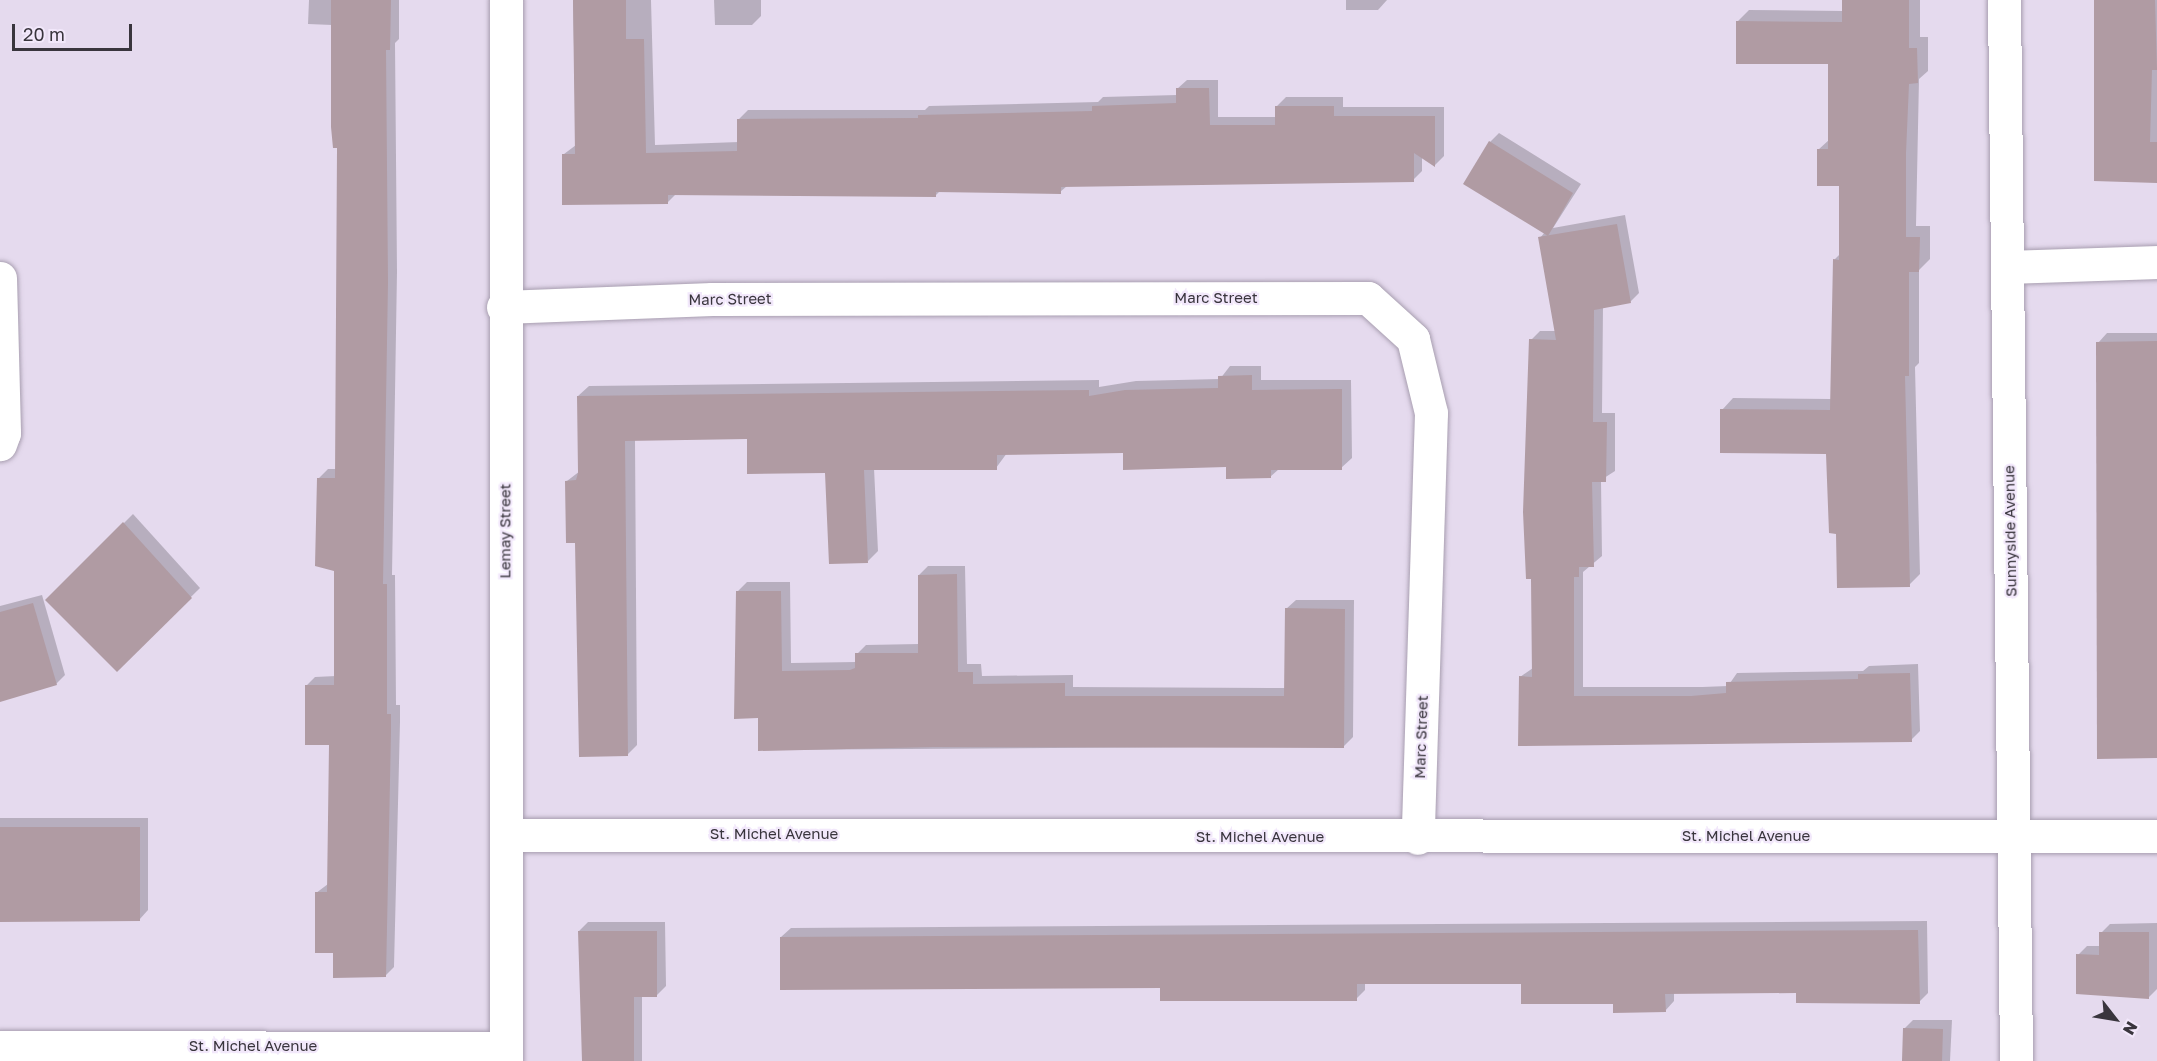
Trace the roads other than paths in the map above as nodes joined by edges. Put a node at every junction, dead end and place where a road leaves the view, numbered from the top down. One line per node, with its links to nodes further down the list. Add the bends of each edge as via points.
1 (506, 0): 6 (street, Lemay Street)
2 (2004, 0): 4 (street, Sunnyside Avenue)
3 (2157, 262): 4 (street)
4 (2008, 267): 9 (street, Sunnyside Avenue)
5 (0, 279): 7 (street, via 4,433)
6 (503, 307): 8 (street, Lemay Street); 11 (street, Marc Street, via 712,299 1368,298 1413,339 1431,413)
7 (0, 444)
8 (508, 835): 11 (street, St. Michel Avenue); 13 (street, Lemay Street)
9 (2013, 835): 10 (street, St. Michel Avenue); 11 (street, St. Michel Avenue); 14 (street, Sunnyside Avenue)
10 (2157, 836)
11 (1418, 838)
12 (0, 1047): 13 (street, St. Michel Avenue)
13 (506, 1054)
14 (2016, 1061)

